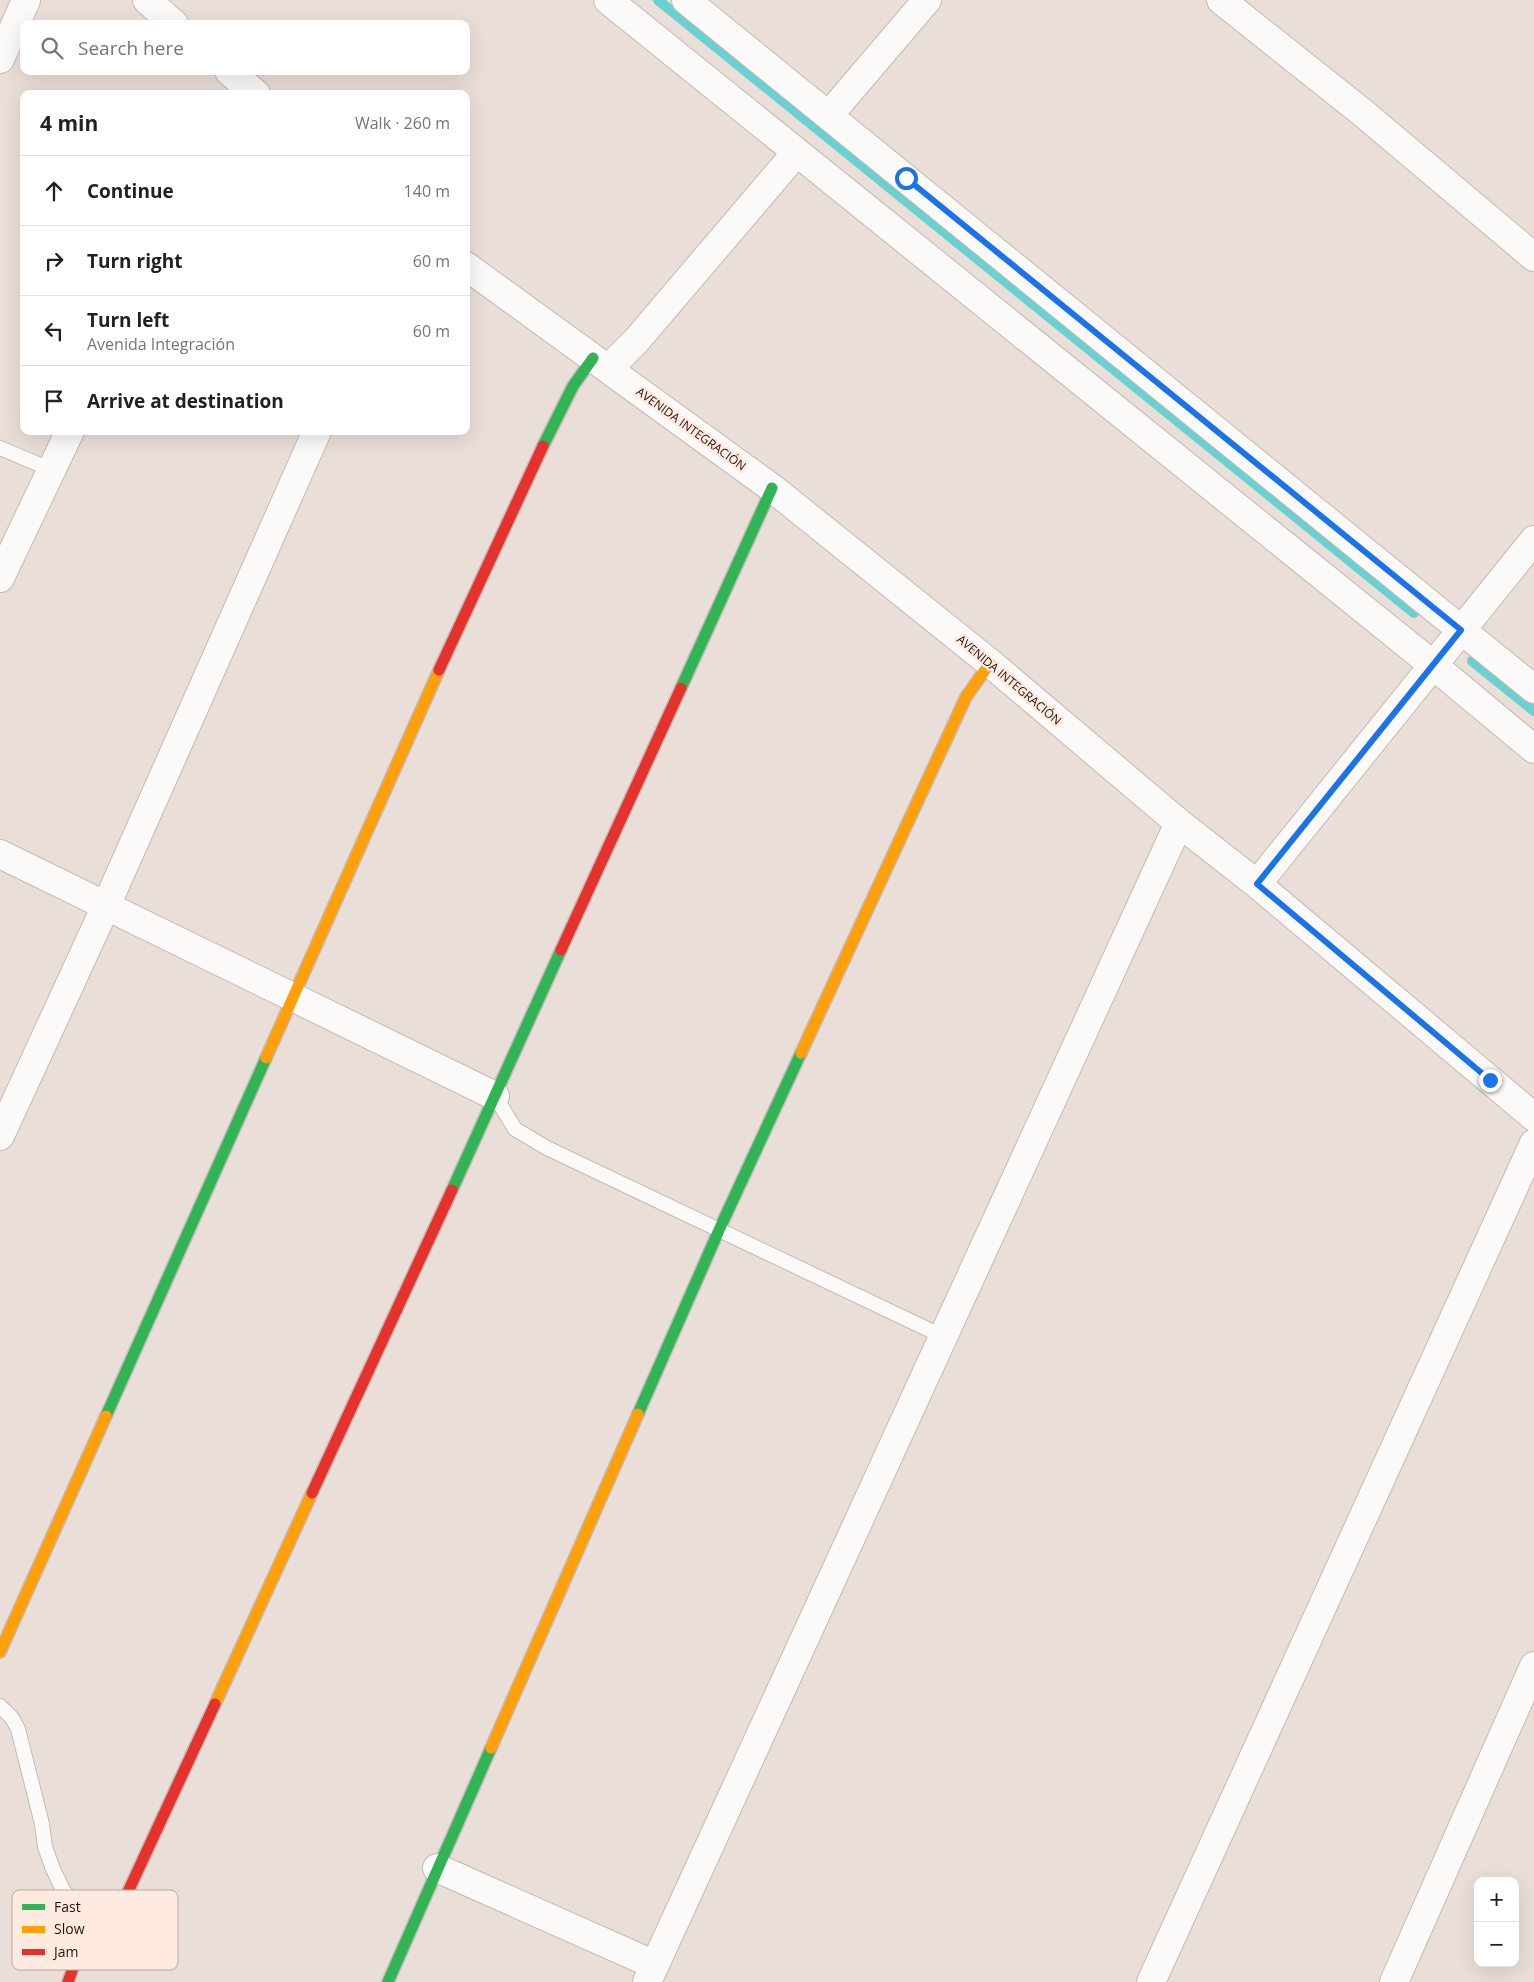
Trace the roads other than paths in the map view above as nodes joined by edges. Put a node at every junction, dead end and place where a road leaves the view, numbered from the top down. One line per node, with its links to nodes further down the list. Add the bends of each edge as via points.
1 (26, 0): 8 (street)
2 (147, 0): 7 (street)
3 (608, 0): 10 (street)
4 (686, 0): 9 (street)
5 (928, 0): 9 (street)
6 (1236, 5): 11 (street)
7 (170, 20)
8 (0, 59)
9 (829, 115): 21 (street)
10 (796, 152): 13 (street, via 636,341); 23 (street)
11 (1534, 257)
12 (470, 269): 13 (street, AVENIDA INTEGRACIÓN)
13 (601, 364): 18 (street, AVENIDA INTEGRACIÓN); 30 (street, via 573,386 560,411)
14 (68, 435): 17 (street)
15 (314, 435): 29 (street)
16 (0, 448): 17 (lane)
17 (52, 470): 20 (street)
18 (772, 488): 22 (street, AVENIDA INTEGRACIÓN); 31 (street)
19 (1534, 540): 21 (street)
20 (0, 578)
21 (1461, 630): 23 (street); 24 (street)
22 (990, 663): 26 (street, AVENIDA INTEGRACIÓN); 35 (street, via 966,697)
23 (1433, 665): 25 (street); 28 (street)
24 (1534, 690)
25 (1534, 749)
26 (1179, 823): 28 (street, AVENIDA INTEGRACIÓN); 36 (street)
27 (0, 854): 29 (street)
28 (1257, 884): 32 (street, AVENIDA INTEGRACIÓN)
29 (105, 908): 30 (street); 33 (street)
30 (292, 996): 31 (street); 37 (street)
31 (495, 1096): 35 (lane, via 515,1129 531,1139); 42 (street)
32 (1534, 1116)
33 (0, 1136)
34 (1534, 1143): 47 (street)
35 (720, 1230): 36 (lane); 40 (street)
36 (942, 1336): 44 (street)
37 (0, 1652)
38 (1534, 1666): 48 (street)
39 (0, 1706): 41 (lane, via 18,1729 53,1869)
40 (437, 1868): 44 (street); 46 (street)
41 (63, 1890)
42 (129, 1890)
43 (72, 1970): 45 (street)
44 (651, 1974)
45 (68, 1982)
46 (388, 1982)
47 (1151, 1982)
48 (1394, 1982)

